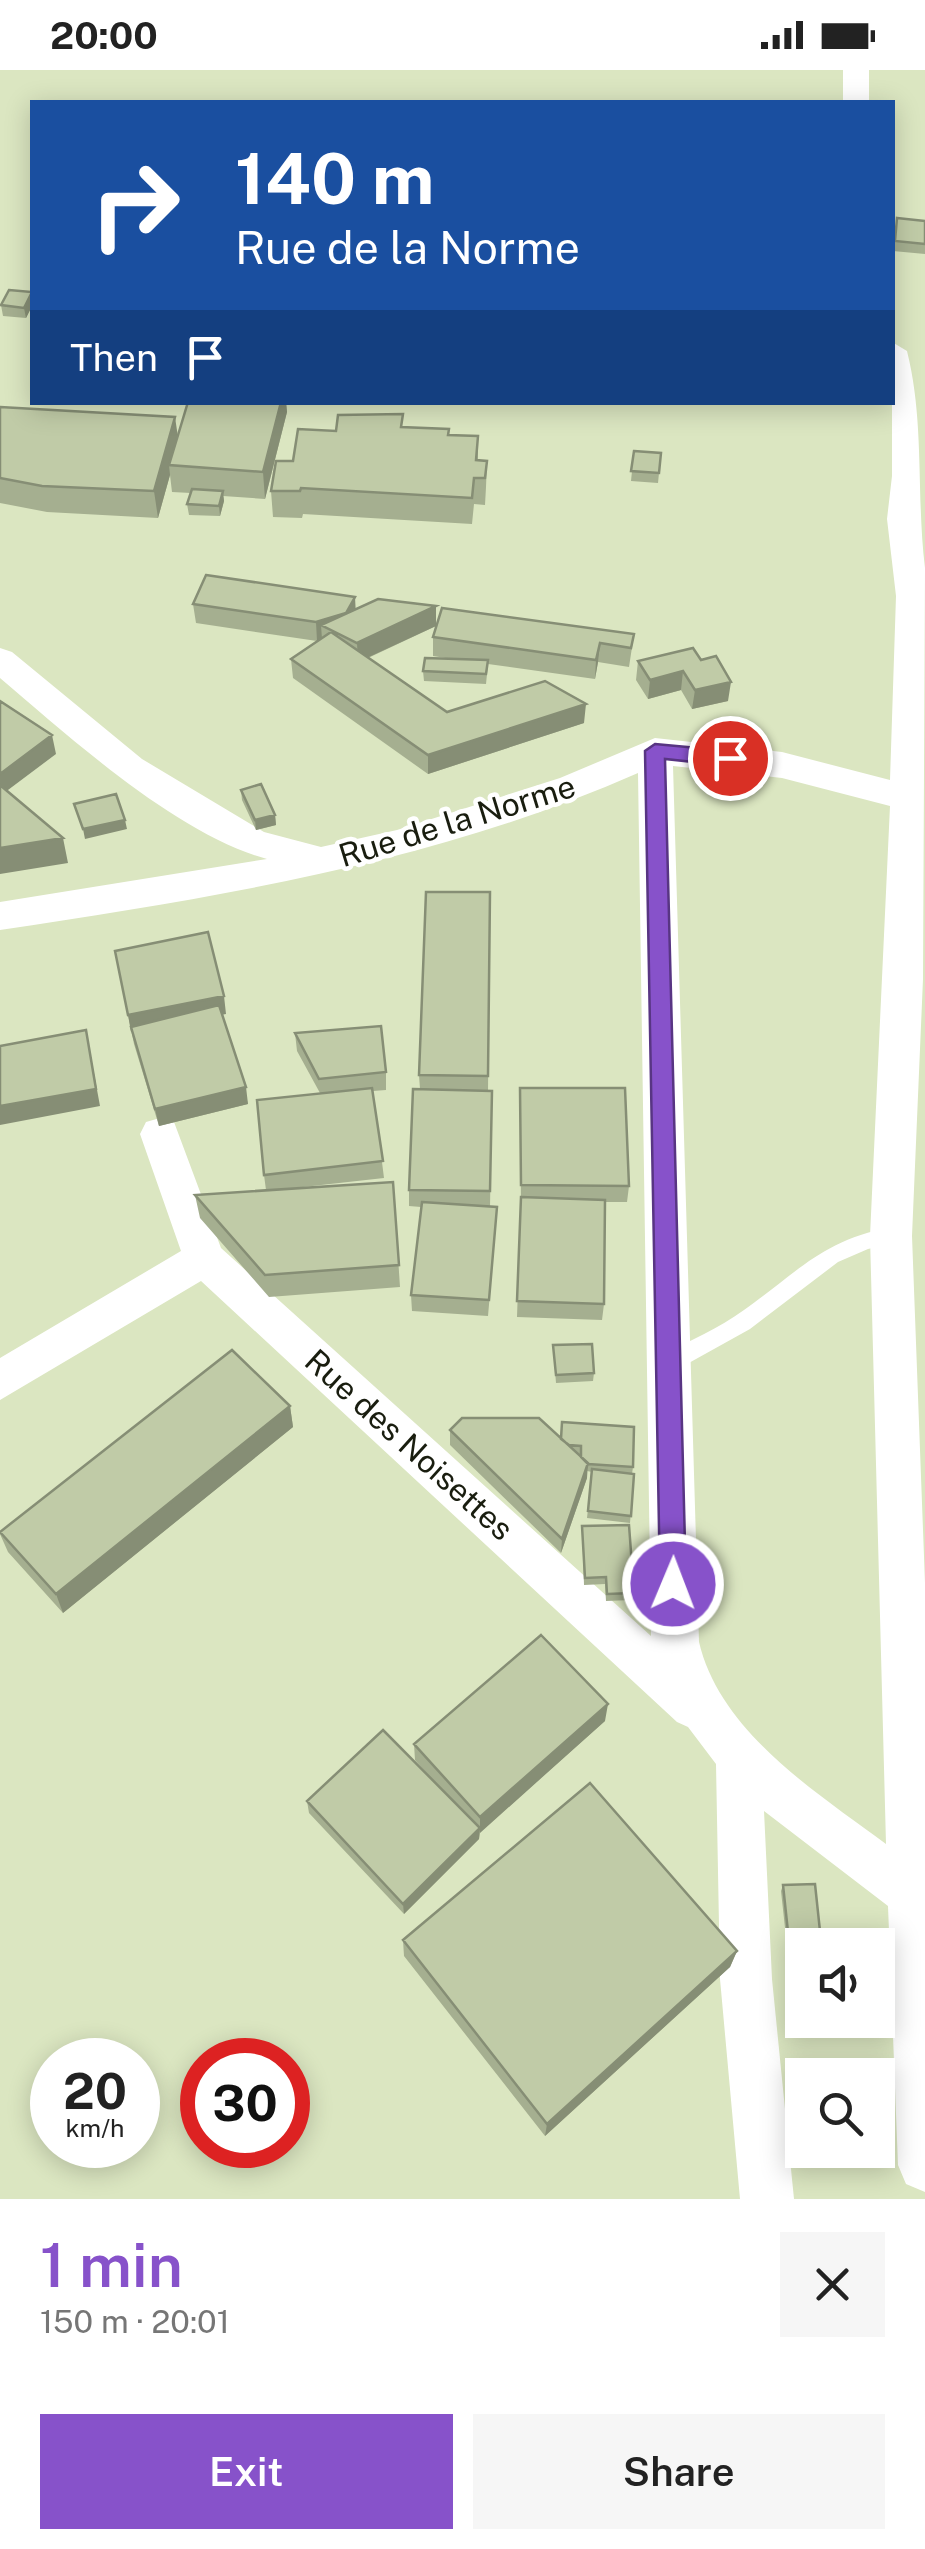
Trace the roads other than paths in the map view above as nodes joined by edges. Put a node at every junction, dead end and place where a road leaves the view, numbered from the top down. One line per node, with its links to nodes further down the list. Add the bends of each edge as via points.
1 (856, 70): 2 (street)
2 (856, 100)
3 (895, 361): 6 (street, via 904,391 904,538 912,596)
4 (0, 660): 7 (street, via 130,768 254,842)
5 (655, 751): 6 (street, Rue de la Norme, via 782,765); 7 (street, Rue de la Norme, via 503,812); 13 (street)
6 (907, 797): 9 (street, via 904,979)
7 (325, 861): 8 (street, Rue de la Norme)
8 (0, 916)
9 (911, 1054): 11 (street)
10 (160, 1134): 12 (street, Rue des Noisettes)
11 (892, 1236): 13 (lane, via 857,1240 820,1258 754,1314); 16 (street)
12 (204, 1258): 14 (street); 15 (street, Rue des Noisettes)
13 (670, 1362): 15 (street, via 672,1615 690,1689)
14 (0, 1381)
15 (725, 1739): 16 (street, Rue des Noisettes); 18 (street)
16 (912, 1894): 17 (street)
17 (925, 2166)
18 (767, 2199)

